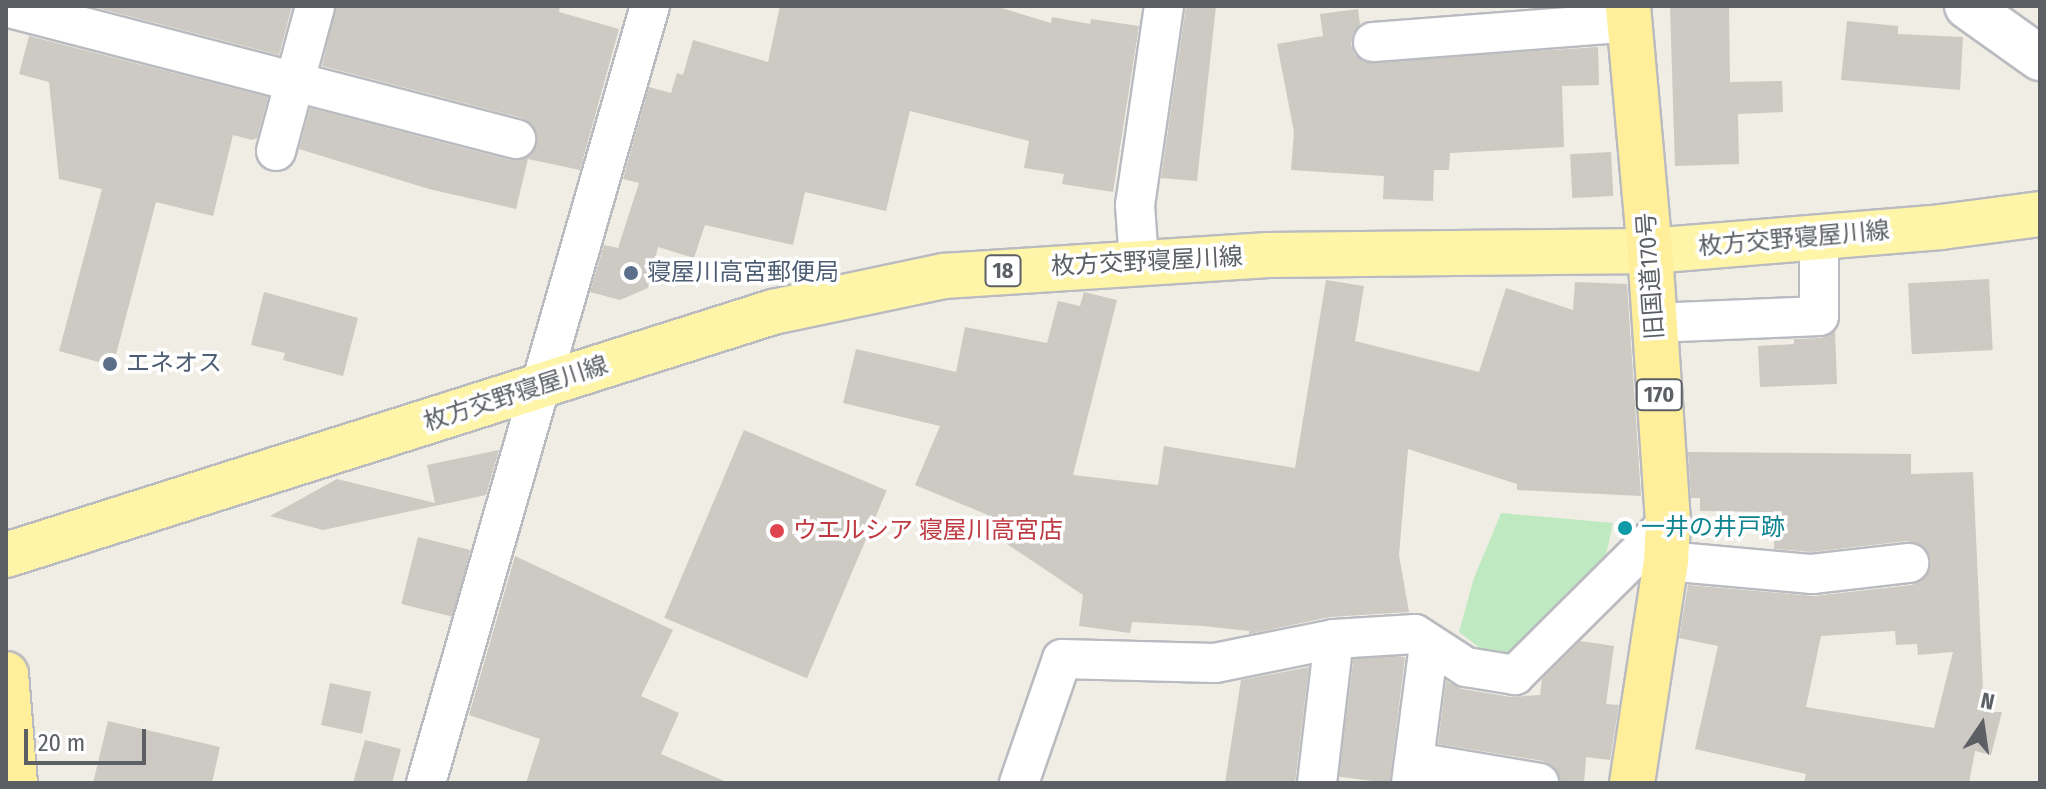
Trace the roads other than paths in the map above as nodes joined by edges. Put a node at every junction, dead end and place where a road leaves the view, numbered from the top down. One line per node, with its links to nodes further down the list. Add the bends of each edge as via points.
1 (315, 6): 10 (street)
2 (650, 6): 18 (street)
3 (1164, 6): 16 (street, via 1135,205)
4 (1967, 6): 9 (street)
5 (6, 7): 10 (street)
6 (1629, 14): 7 (street); 15 (highway, 旧国道170号 / 170)
7 (1470, 20): 8 (street)
8 (1373, 42)
9 (2040, 58)
10 (295, 81): 11 (street); 12 (street)
11 (516, 139)
12 (276, 151)
13 (2040, 214): 14 (main road, 枚方交野寝屋川線 / 18)
14 (1819, 238): 15 (main road, 枚方交野寝屋川線 / 18); 17 (street, via 1819,316)
15 (1650, 251): 16 (main road, 枚方交野寝屋川線 / 18, via 1268,255); 17 (highway, 旧国道170号 / 170)
16 (1139, 262): 18 (main road, 枚方交野寝屋川線 / 18, via 944,276 884,287 773,312)
17 (1654, 323): 19 (highway, 旧国道170号 / 170)
18 (538, 388): 20 (main road, 枚方交野寝屋川線 / 18); 27 (street)
19 (1667, 542): 21 (street, via 1812,574); 23 (street, via 1515,675 1466,667); 31 (highway, 旧国道170号 / 170)
20 (6, 555)
21 (1909, 563)
22 (1334, 639): 23 (street, via 1415,634); 28 (street, via 1215,663 1062,659); 29 (street)
23 (1429, 644): 25 (street)
24 (6, 674): 26 (highway)
25 (1413, 773): 30 (street)
26 (15, 783)
27 (426, 783)
28 (1019, 783)
29 (1317, 783)
30 (1539, 783)
31 (1632, 783)

